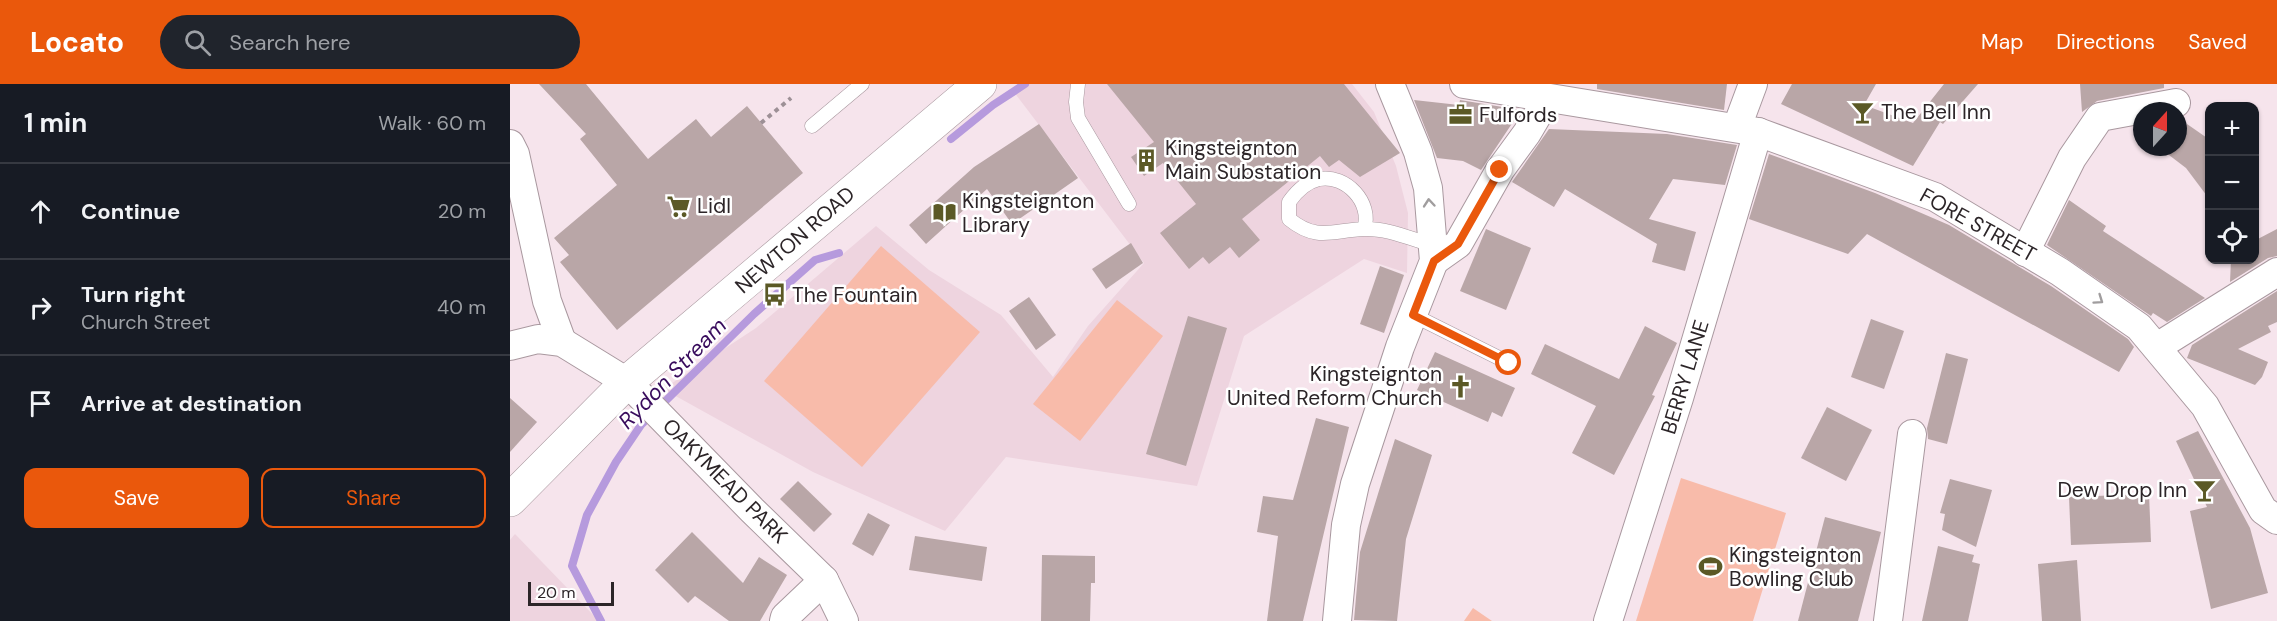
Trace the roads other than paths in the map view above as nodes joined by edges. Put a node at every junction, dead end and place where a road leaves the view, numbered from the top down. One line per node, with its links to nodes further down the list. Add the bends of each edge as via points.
1 (862, 84): 9 (lane)
2 (980, 84): 22 (main road, NEWTON ROAD)
3 (1078, 84): 12 (lane, via 1078,118)
4 (1390, 84): 15 (street, one-way to 4, via 1428,188)
5 (1464, 84): 7 (street, FORE STREET)
6 (1753, 84): 10 (street, BERRY LANE)
7 (1548, 99): 10 (street, FORE STREET); 15 (street, via 1500,170 1458,244)
8 (2133, 111): 14 (street, via 2100,117 2072,158)
9 (812, 126)
10 (1748, 129): 14 (street, FORE STREET, via 1935,197); 30 (street, BERRY LANE, via 1679,398)
11 (510, 144): 18 (street, via 548,301)
12 (1129, 204)
13 (1364, 229): 13 (lane, via 1329,233 1305,230 1289,219 1289,202 1304,185 1319,179 1335,180 1359,196 1367,216); 15 (lane, via 1386,232)
14 (2025, 252): 20 (street, FORE STREET, one-way to 20, via 2139,327)
15 (1433, 253): 17 (street)
16 (2277, 272): 20 (street)
17 (1413, 315): 21 (lane); 29 (street, via 1355,484 1346,525)
18 (562, 342): 19 (street, via 538,339); 22 (street, OAKYMEAD PARK)
19 (510, 346)
20 (2157, 347): 25 (street, FORE STREET, via 2205,406 2263,510)
21 (1509, 363)
22 (636, 391): 24 (main road, NEWTON ROAD); 26 (street, OAKYMEAD PARK)
23 (1912, 434): 31 (street)
24 (510, 500)
25 (2277, 520)
26 (824, 580): 27 (street); 28 (street, OAKYMEAD PARK)
27 (784, 621)
28 (844, 621)
29 (1337, 621)
30 (1608, 621)
31 (1888, 621)

